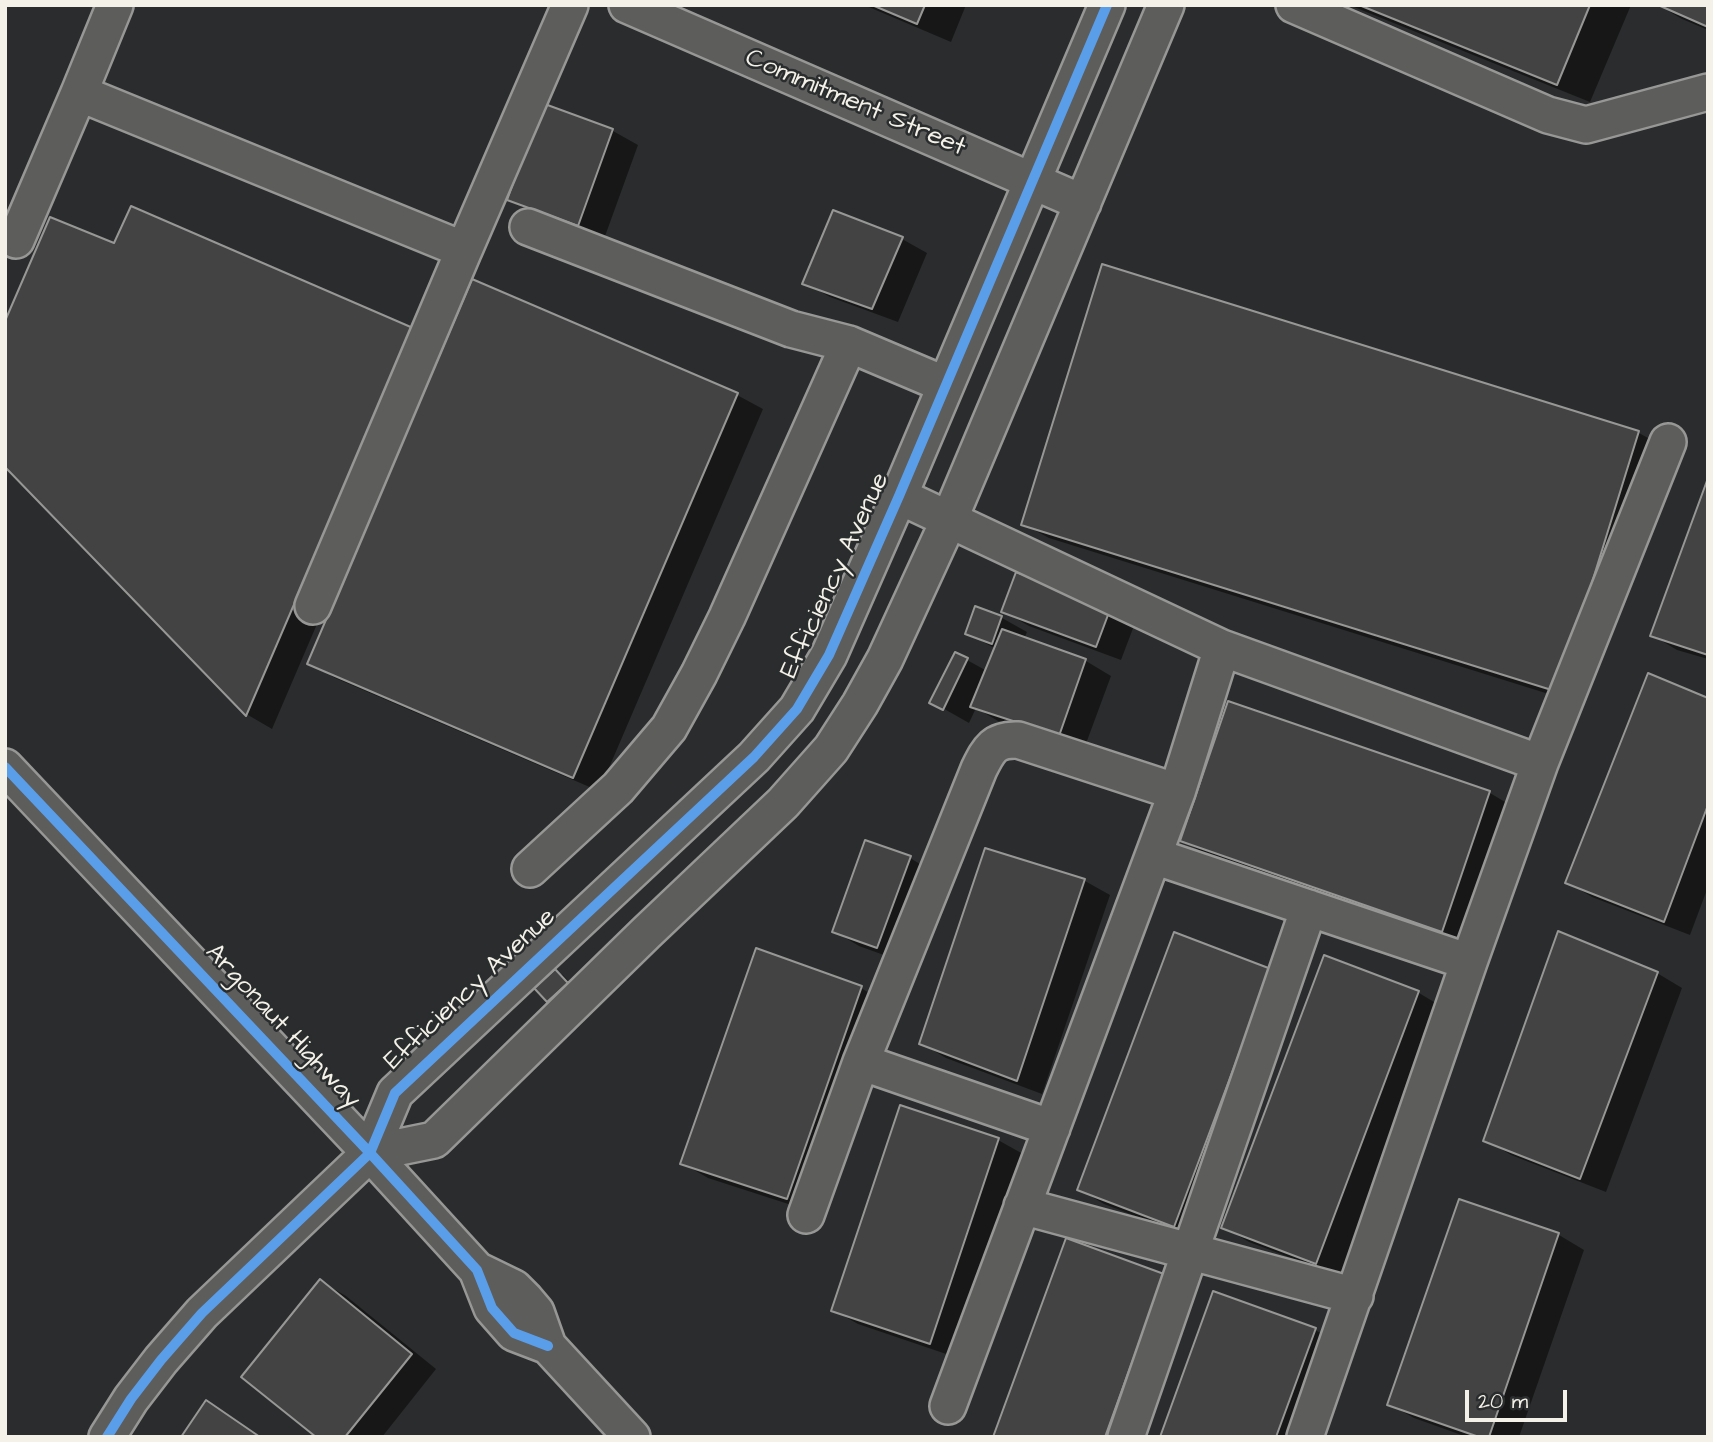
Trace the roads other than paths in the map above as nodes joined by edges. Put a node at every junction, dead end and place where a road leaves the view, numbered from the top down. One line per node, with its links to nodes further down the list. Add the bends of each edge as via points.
1 (116, 5): 8 (street)
2 (570, 5): 13 (street)
3 (627, 5): 9 (street, Commitment Street)
4 (1107, 5): 9 (street, Efficiency Avenue)
5 (1166, 5): 10 (street)
6 (1294, 5): 7 (street, via 1548,115 1586,125)
7 (1708, 92)
8 (79, 93): 12 (street); 13 (street)
9 (1033, 181): 10 (street, Commitment Street); 15 (street, Efficiency Avenue)
10 (1083, 203): 18 (street)
11 (528, 227): 14 (street, via 791,329)
12 (16, 240)
13 (464, 250): 19 (street)
14 (849, 344): 15 (street); 25 (street, via 727,617 669,728 618,788)
15 (946, 385): 17 (street, Efficiency Avenue)
16 (1668, 442): 21 (street)
17 (899, 496): 18 (street); 30 (street, Efficiency Avenue, via 829,655 797,709 754,757 395,1093)
18 (949, 520): 20 (street); 30 (street, via 860,704 831,749 783,803 434,1140)
19 (313, 606)
20 (1222, 648): 21 (street); 23 (street)
21 (1540, 764): 27 (street)
22 (5, 767): 30 (street, Argonaut Highway)
23 (1177, 792): 24 (street); 28 (street, via 1018,740 995,744 979,769)
24 (1154, 856): 26 (street); 29 (street)
25 (530, 869)
26 (1309, 908): 27 (street); 33 (street)
27 (1469, 962): 34 (street)
28 (861, 1062): 29 (street); 32 (street)
29 (1052, 1128): 31 (street)
30 (370, 1153): 36 (street, via 202,1314 161,1360); 37 (street, Argonaut Highway, via 477,1270 514,1288 525,1299 536,1312 548,1346)
31 (1022, 1206): 33 (street); 35 (street)
32 (806, 1215)
33 (1189, 1251): 34 (street); 38 (street)
34 (1355, 1296): 39 (street)
35 (948, 1406)
36 (107, 1437)
37 (632, 1437)
38 (1126, 1437)
39 (1305, 1437)

